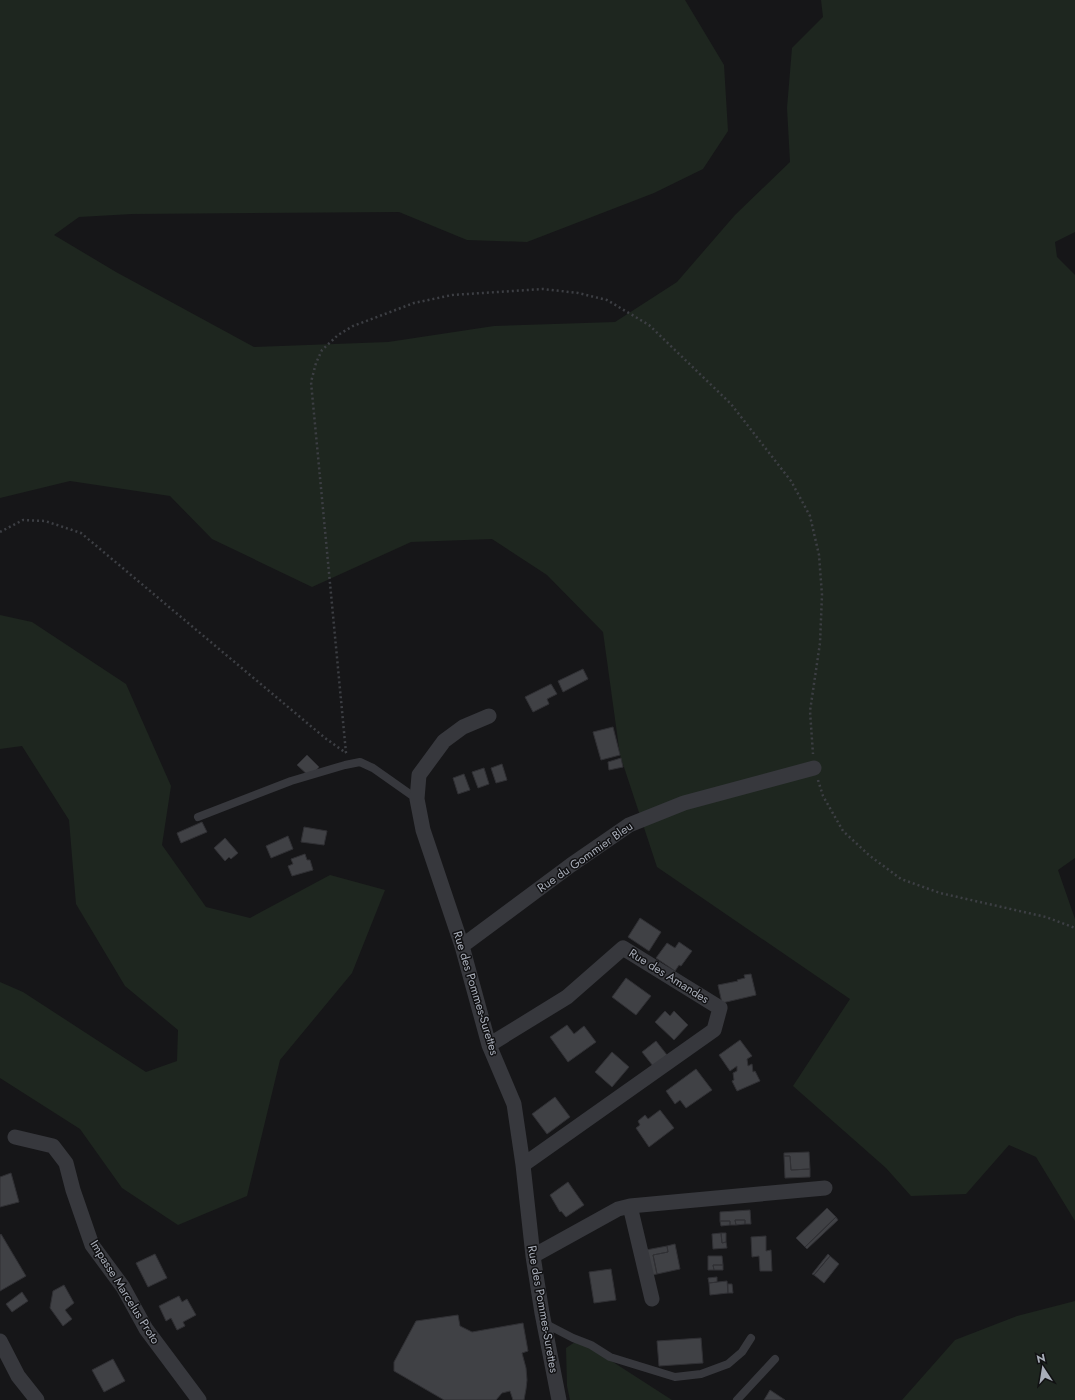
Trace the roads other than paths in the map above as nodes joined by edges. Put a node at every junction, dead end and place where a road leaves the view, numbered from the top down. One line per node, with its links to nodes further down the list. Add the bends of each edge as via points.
1 (489, 716): 3 (street, Rue des Pommes-Surettes, via 463,727 444,741 419,775)
2 (814, 768): 5 (street, Rue du Gommier Bleu, via 684,803 629,825)
3 (417, 798): 4 (lane, via 360,762 291,781); 5 (street, Rue des Pommes-Surettes, via 423,830)
4 (198, 817)
5 (462, 946): 6 (street, Rue des Pommes-Surettes)
6 (489, 1045): 8 (street, Rue des Pommes-Surettes, via 514,1104); 8 (street, Rue des Amandes, via 567,997 623,948 720,1008 714,1030)
7 (15, 1137): 18 (street, Impasse Marcelus Proto, via 53,1146 66,1163 92,1245 123,1288 146,1329)
8 (524, 1165): 11 (street, Rue des Pommes-Surettes)
9 (825, 1188): 10 (street)
10 (630, 1206): 11 (street, via 618,1209); 12 (street)
11 (533, 1256): 13 (street, Rue des Pommes-Surettes)
12 (652, 1299)
13 (544, 1323): 14 (lane, via 610,1357 674,1377 701,1374 728,1364 742,1352); 19 (street, Rue des Pommes-Surettes)
14 (751, 1338)
15 (0, 1341): 17 (street, via 18,1376)
16 (775, 1359): 20 (lane)
17 (38, 1400)
18 (199, 1400)
19 (560, 1400)
20 (737, 1400)

